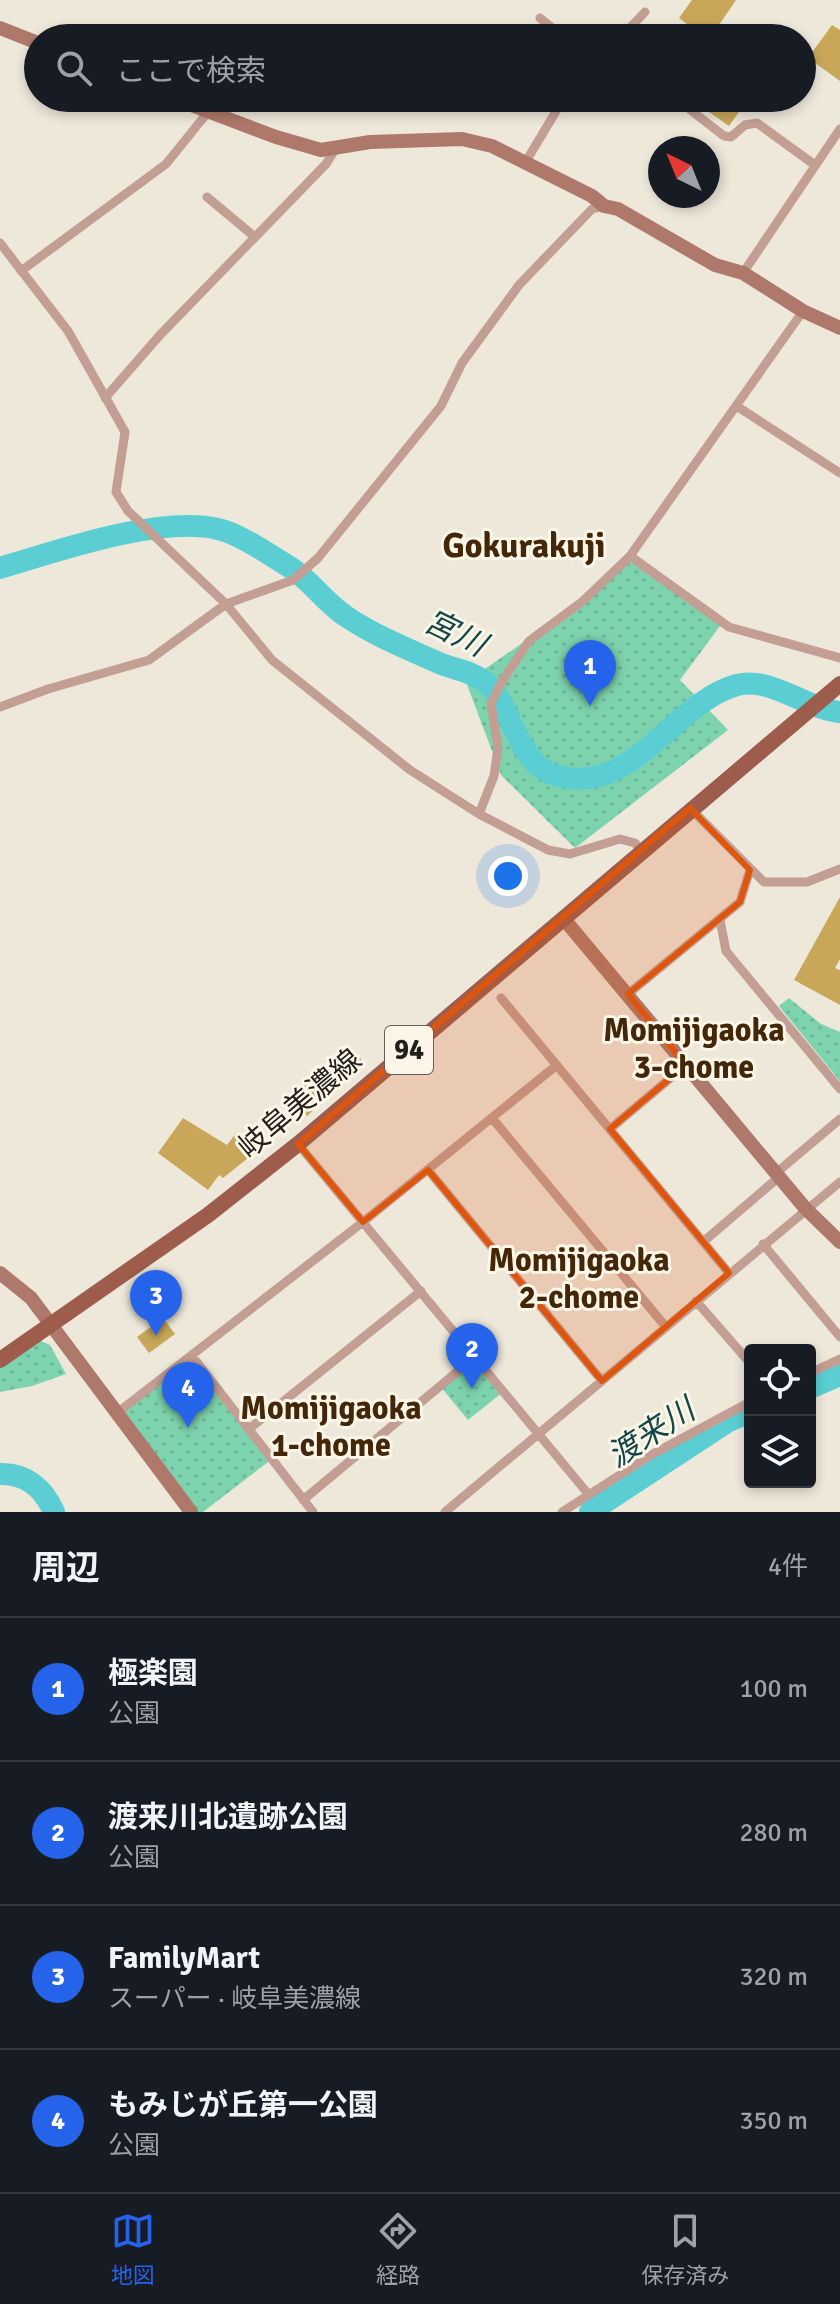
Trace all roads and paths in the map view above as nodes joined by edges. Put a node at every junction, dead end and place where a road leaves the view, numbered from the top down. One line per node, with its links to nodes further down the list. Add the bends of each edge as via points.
1 (645, 12): 4 (street)
2 (540, 18): 3 (street)
3 (547, 24)
4 (633, 24)
5 (0, 28): 6 (street)
6 (24, 37)
7 (208, 112): 11 (street, via 304,147); 18 (street, via 166,164)
8 (556, 112): 12 (street)
9 (693, 112): 13 (street, via 724,136 757,123)
10 (840, 129): 13 (street)
11 (337, 147): 12 (street, via 462,139 492,146); 16 (street)
12 (525, 163): 15 (street)
13 (815, 165): 19 (street)
14 (207, 197): 16 (street)
15 (604, 206): 19 (street, via 715,265); 26 (street, via 592,209 519,285 462,363 441,406 318,558 293,580)
16 (255, 237): 22 (street)
17 (0, 243): 18 (street)
18 (21, 271): 22 (street, via 68,331)
19 (743, 273): 20 (street)
20 (803, 311): 21 (street); 23 (street)
21 (840, 328)
22 (105, 398): 26 (street, via 125,432 116,492 128,511)
23 (738, 407): 24 (street); 25 (street)
24 (840, 473)
25 (630, 556): 27 (street, via 729,627); 31 (street, via 529,641 501,683 491,704 498,748 494,776)
26 (226, 604): 29 (street, via 149,660); 31 (street, via 272,660 410,770)
27 (840, 658)
28 (840, 684): 30 (main road, 岐阜美濃線 / 94)
29 (0, 707)
30 (690, 808): 32 (main road, 岐阜美濃線 / 94); 34 (street)
31 (479, 814): 32 (street, via 548,850 570,854 620,839 635,843)
32 (642, 852): 35 (main road, 岐阜美濃線 / 94)
33 (840, 869): 34 (street, via 789,884 764,882)
34 (750, 870): 36 (street, via 740,902)
35 (564, 919): 37 (street); 45 (main road, 岐阜美濃線 / 94)
36 (720, 920): 37 (street); 41 (street, via 726,951)
37 (628, 994): 40 (street)
38 (501, 998): 39 (street)
39 (557, 1065): 42 (street); 44 (street)
40 (686, 1065): 44 (street); 47 (street)
41 (840, 1089)
42 (492, 1118): 46 (street); 59 (street)
43 (840, 1119): 47 (street)
44 (610, 1129): 51 (street)
45 (298, 1144): 50 (street); 58 (main road, 岐阜美濃線 / 94, via 208,1215)
46 (428, 1170): 50 (street); 67 (street)
47 (778, 1175): 49 (street); 51 (street)
48 (840, 1182): 49 (street)
49 (805, 1208): 52 (street); 53 (street)
50 (363, 1222): 56 (street); 61 (street)
51 (703, 1242): 55 (street)
52 (840, 1242)
53 (763, 1244): 55 (street); 60 (street)
54 (0, 1273): 58 (street, via 31,1298)
55 (729, 1273): 57 (street)
56 (421, 1291): 63 (street); 70 (street)
57 (696, 1301): 59 (street); 62 (street)
58 (51, 1324): 65 (main road, 岐阜美濃線 / 94); 69 (street)
59 (666, 1327): 67 (street)
60 (840, 1337)
61 (192, 1356): 69 (street); 70 (street)
62 (744, 1356)
63 (475, 1357): 71 (street); 73 (street)
64 (840, 1359): 66 (street)
65 (0, 1360)
66 (816, 1370)
67 (602, 1381): 71 (street)
68 (744, 1405): 72 (street)
69 (117, 1413): 74 (street)
70 (249, 1429): 73 (street)
71 (538, 1435): 72 (street); 76 (street)
72 (589, 1495): 77 (street)
73 (303, 1500): 75 (street)
74 (191, 1512)
75 (313, 1512)
76 (445, 1512)
77 (562, 1512)

